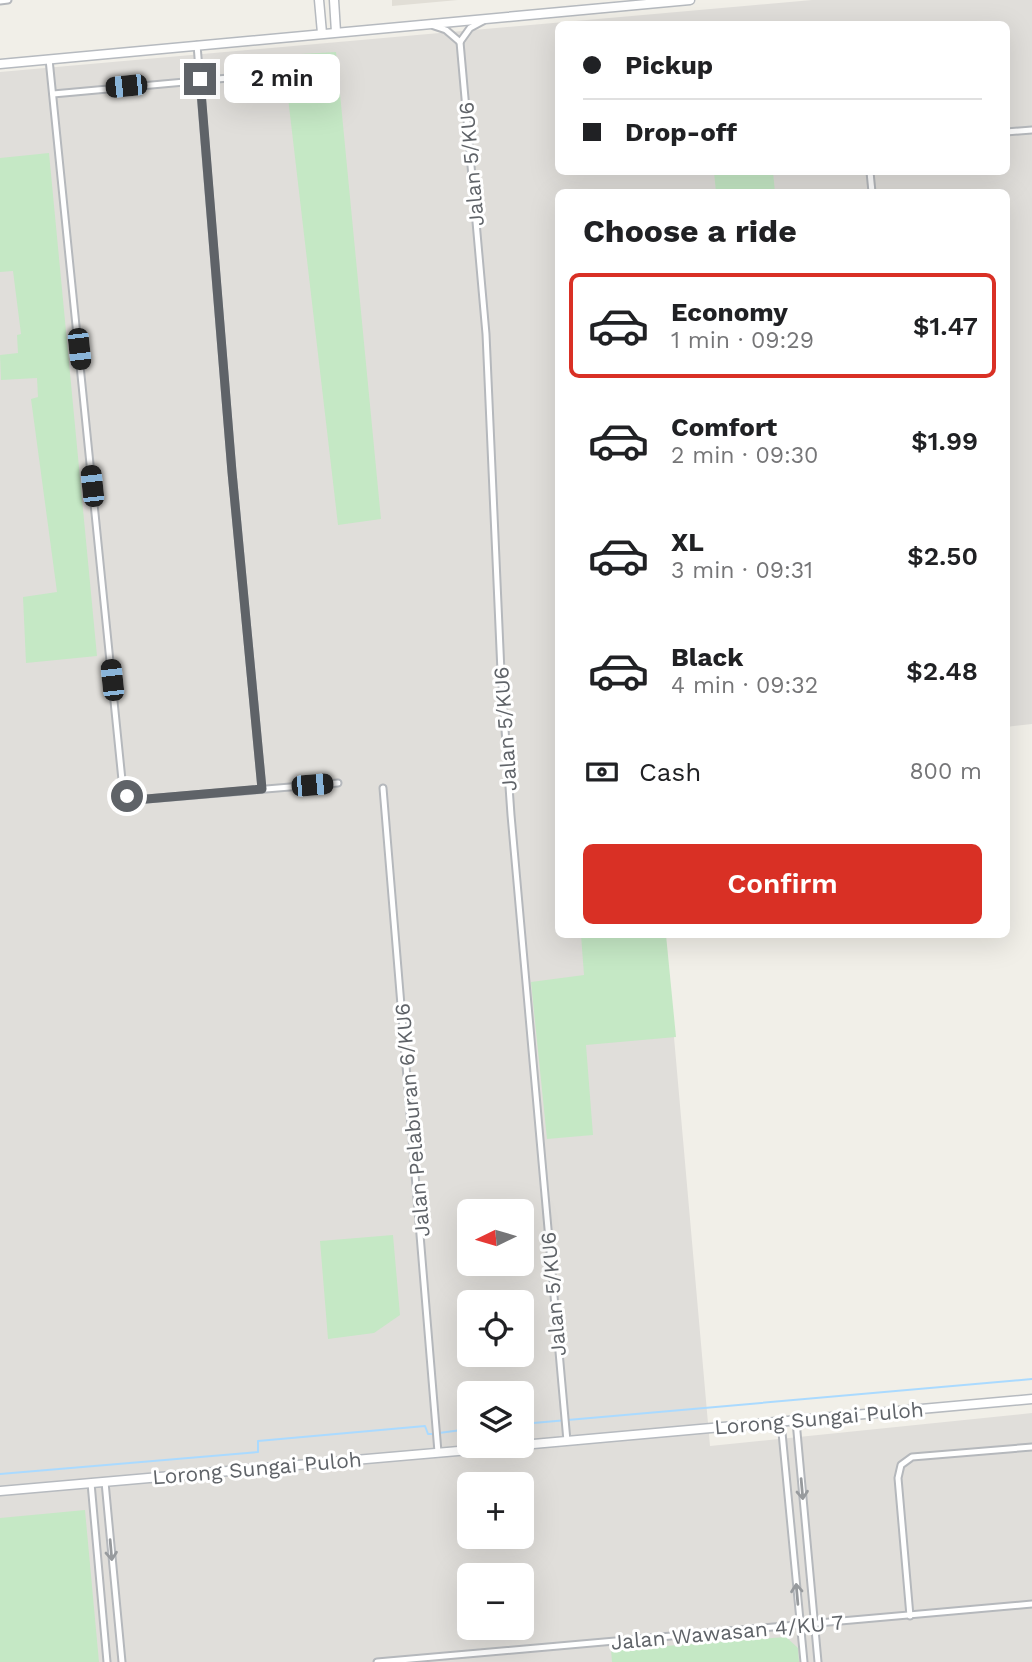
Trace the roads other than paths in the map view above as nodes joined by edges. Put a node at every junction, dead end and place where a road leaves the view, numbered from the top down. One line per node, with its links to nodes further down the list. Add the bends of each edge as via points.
1 (8, 0): 5 (street)
2 (319, 0): 9 (street)
3 (334, 0): 8 (street)
4 (690, 0): 6 (street)
5 (0, 1)
6 (487, 19): 7 (street); 10 (street, via 470,28)
7 (425, 24): 8 (street); 10 (street, via 446,30)
8 (336, 32): 9 (street)
9 (322, 33): 11 (street)
10 (460, 42): 25 (street, Jalan 5/KU6, via 486,334 509,789)
11 (197, 45): 12 (street); 15 (street)
12 (50, 59): 13 (street); 16 (street)
13 (0, 64)
14 (272, 74): 15 (street)
15 (200, 79): 16 (street); 21 (street)
16 (53, 93): 21 (street, via 123,790 135,800)
17 (1032, 131): 18 (street)
18 (1010, 132)
19 (338, 783): 21 (street)
20 (383, 788): 29 (street, Jalan Pelaburan 6/KU6)
21 (262, 789)
22 (1032, 1399): 23 (street, Lorong Sungai Puloh)
23 (796, 1421): 24 (street, Lorong Sungai Puloh); 35 (street, one-way to 35)
24 (781, 1422): 25 (street, Lorong Sungai Puloh); 36 (street, one-way to 24)
25 (566, 1438): 26 (street, Lorong Sungai Puloh)
26 (534, 1443)
27 (1032, 1447): 34 (street, via 912,1457 901,1465 898,1478)
28 (457, 1451): 29 (street, Lorong Sungai Puloh)
29 (439, 1452): 30 (street, Lorong Sungai Puloh)
30 (105, 1482): 31 (street, Lorong Sungai Puloh); 38 (street, one-way to 38)
31 (91, 1483): 32 (street, Lorong Sungai Puloh); 37 (street)
32 (0, 1491)
33 (1032, 1604): 34 (street, Jalan Wawasan 4/KU 7)
34 (910, 1615): 35 (street, Jalan Wawasan 4/KU 7)
35 (814, 1624): 36 (street, Jalan Wawasan 4/KU 7); 41 (street)
36 (800, 1625): 39 (street, Jalan Wawasan 4/KU 7); 40 (street)
37 (107, 1662)
38 (122, 1662)
39 (377, 1662)
40 (804, 1662)
41 (818, 1662)

